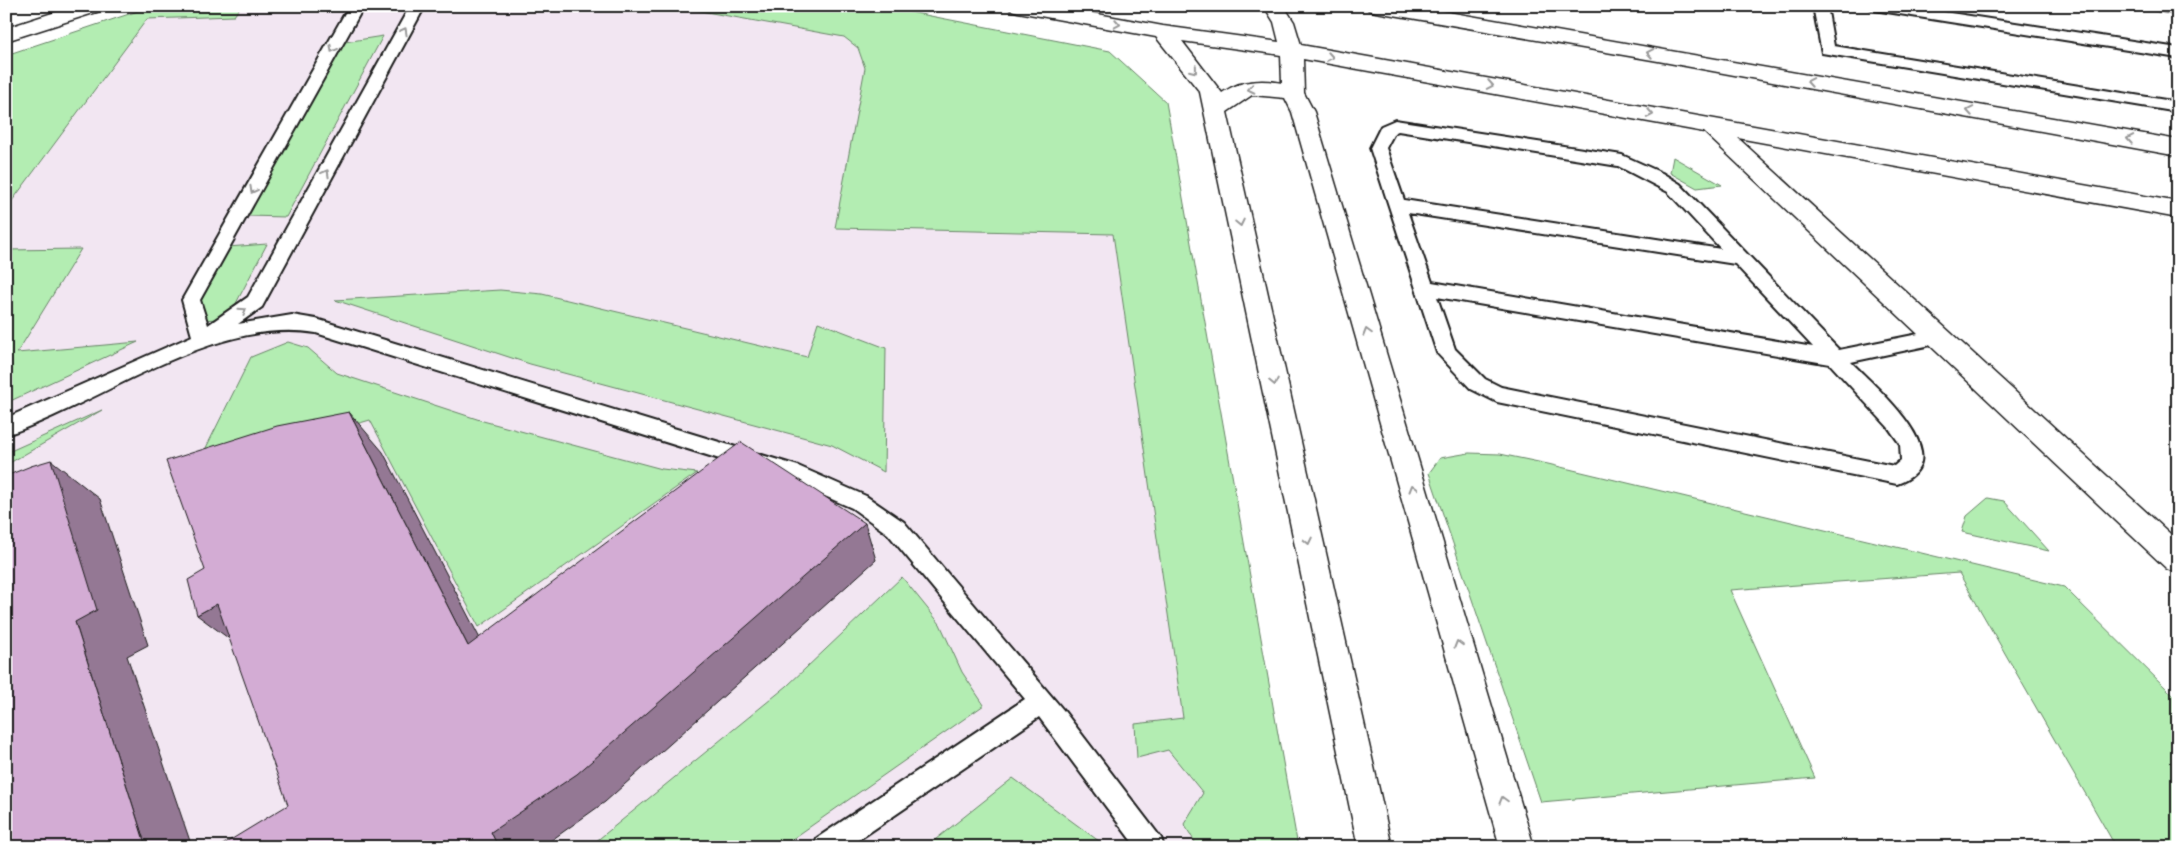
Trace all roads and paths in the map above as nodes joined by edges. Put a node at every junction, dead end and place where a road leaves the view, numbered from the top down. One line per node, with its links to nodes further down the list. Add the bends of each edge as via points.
1 (96, 6): 12 (street)
2 (356, 6): 25 (lane, one-way to 25, via 191,300)
3 (418, 6): 25 (lane, one-way to 3, via 255,302)
4 (1018, 6): 11 (street, one-way to 11)
5 (1274, 6): 13 (street, via 1284,22)
6 (1376, 6): 19 (street, one-way to 6)
7 (1820, 6): 16 (lane, via 1826,50)
8 (1874, 6): 14 (lane)
9 (2156, 6): 10 (lane)
10 (2178, 10)
11 (1163, 32): 13 (street); 17 (street, one-way to 17, via 1211,91)
12 (6, 35)
13 (1292, 50): 15 (street); 18 (street, one-way to 18)
14 (2178, 53)
15 (1293, 93): 17 (street, one-way to 17, via 1271,86 1254,87 1239,92); 33 (street, one-way to 15, via 1306,122)
16 (2178, 107)
17 (1215, 110): 32 (street, one-way to 32)
18 (1709, 124): 21 (street); 24 (street)
19 (2178, 148)
20 (1398, 205): 22 (lane); 22 (lane, via 1378,148 1387,130 1395,125 1622,161 1674,188); 23 (lane)
21 (2178, 210)
22 (1740, 258): 26 (lane)
23 (1426, 288): 26 (lane); 26 (lane, via 1447,353 1478,384 1497,394 1897,475 1912,463 1910,442 1895,421)
24 (1938, 337): 26 (lane); 28 (street)
25 (203, 339): 27 (lane); 29 (lane, via 264,325 292,322 316,326 798,475 859,502 896,528)
26 (1835, 358)
27 (6, 427)
28 (2178, 560)
29 (1041, 702): 30 (lane); 31 (lane)
30 (826, 847)
31 (1152, 847)
32 (1374, 847)
33 (1517, 847)

